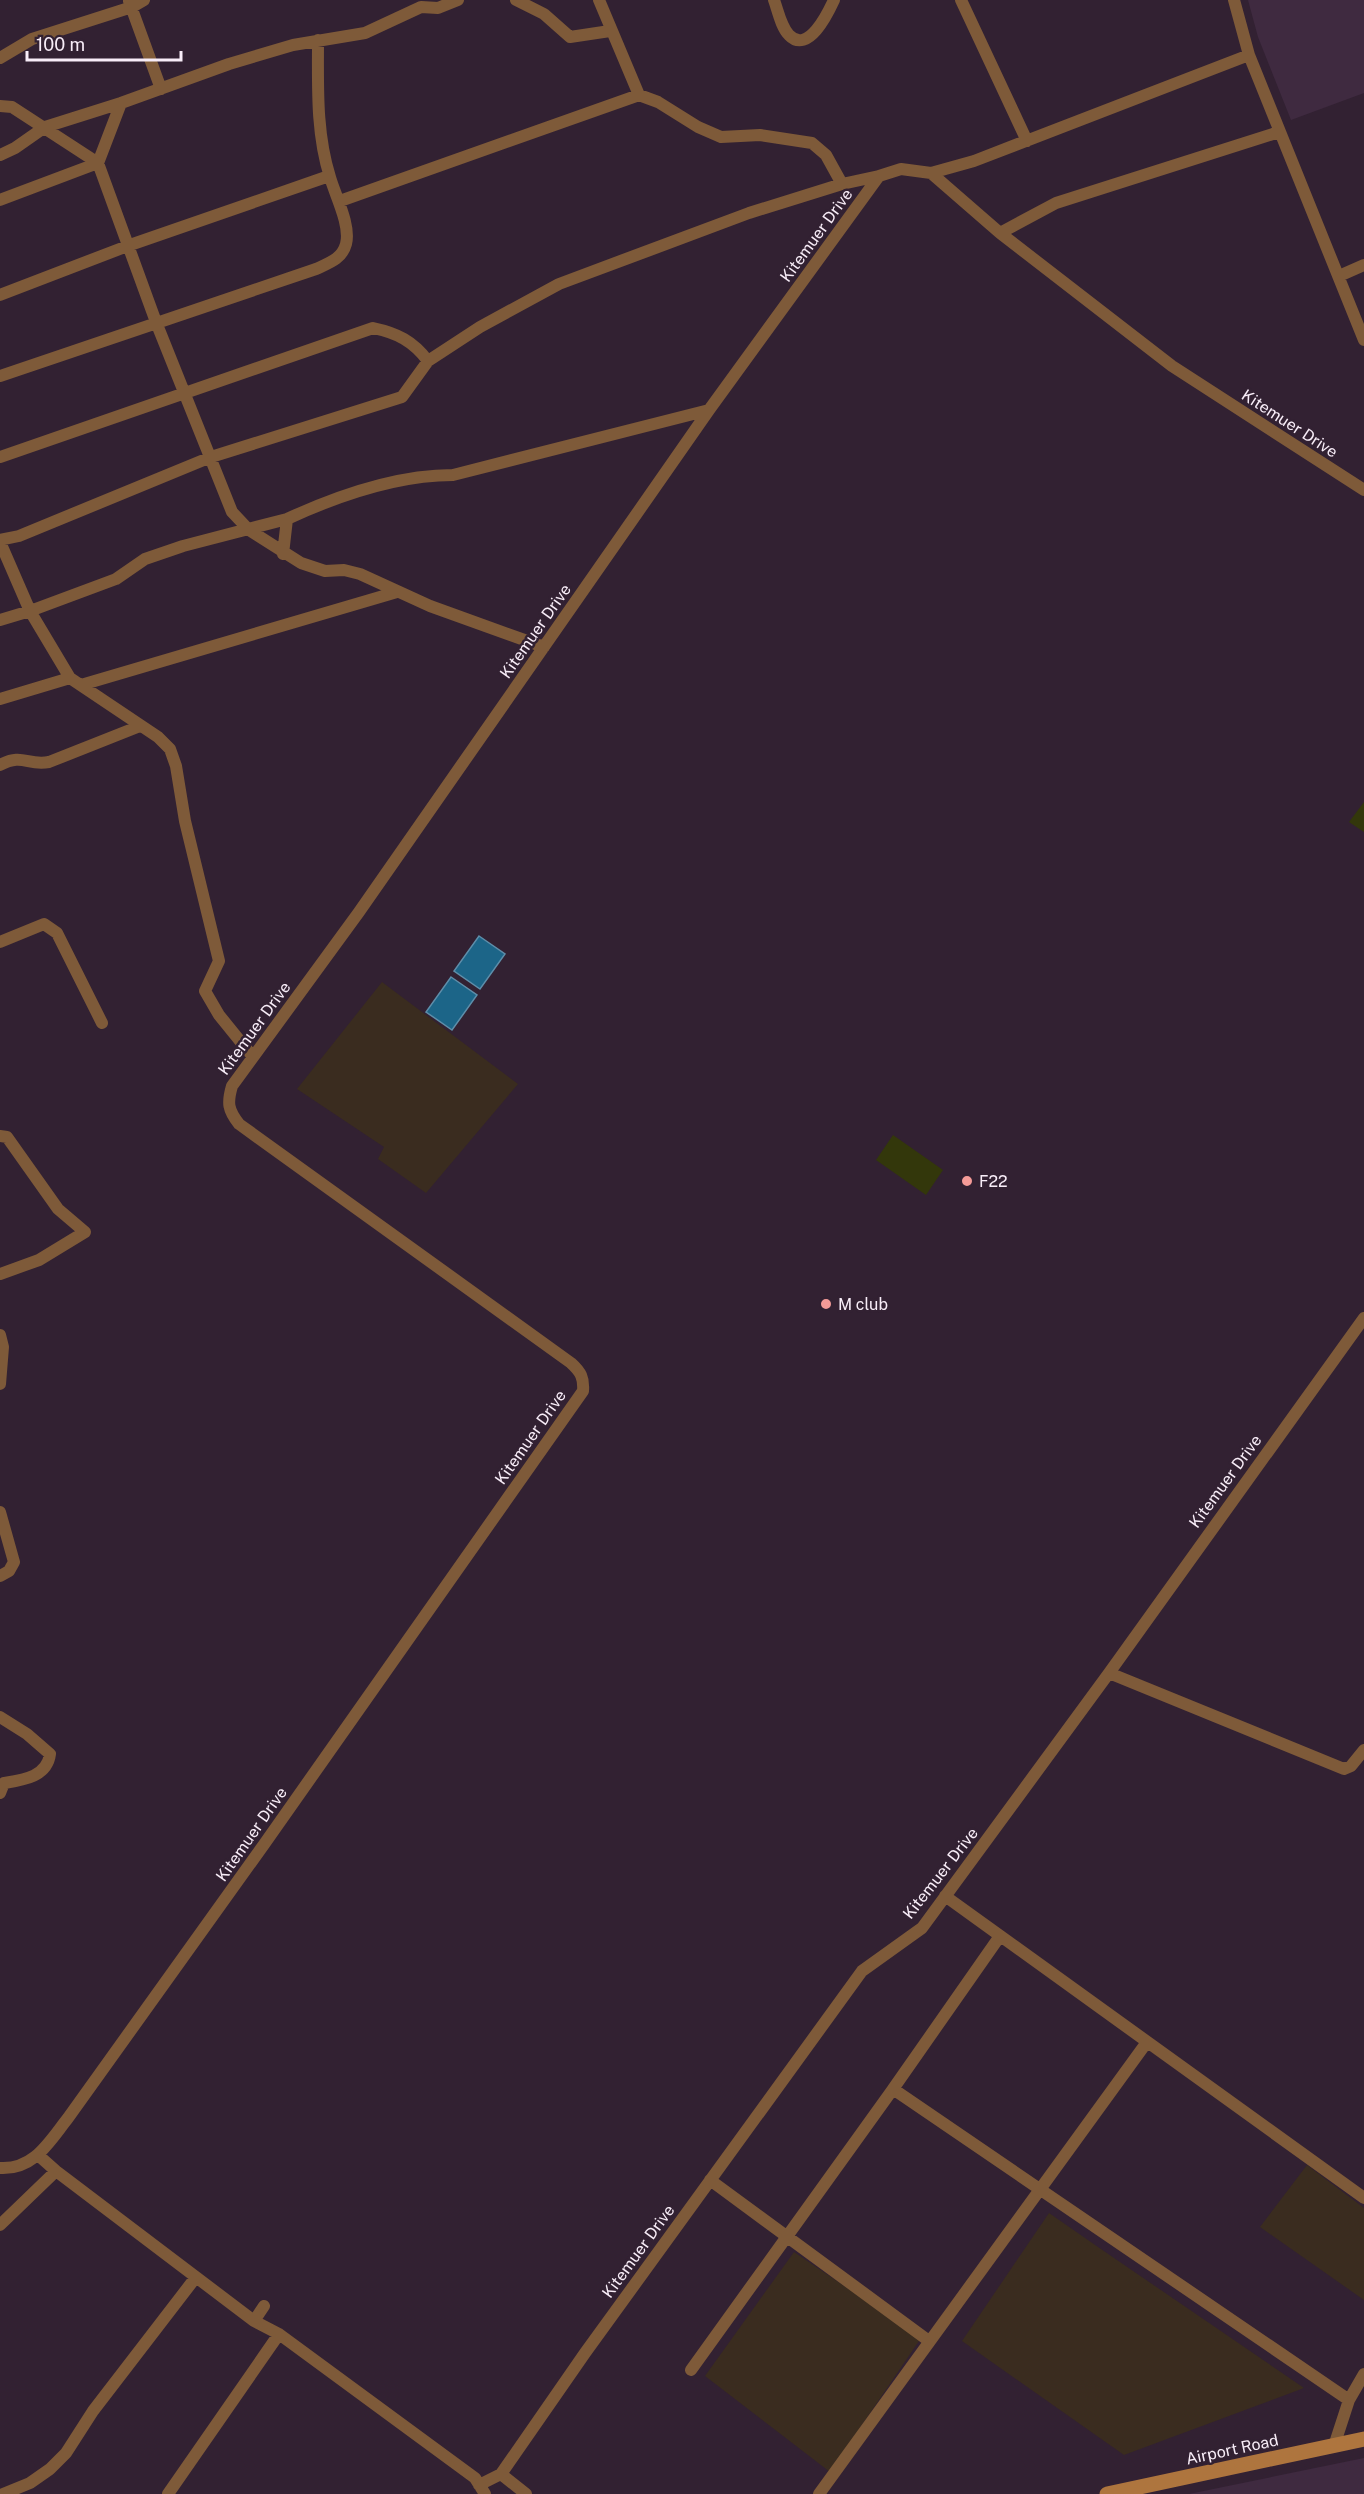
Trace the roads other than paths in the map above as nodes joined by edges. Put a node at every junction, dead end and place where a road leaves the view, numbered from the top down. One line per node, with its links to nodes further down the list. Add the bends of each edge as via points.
1 (144, 0): 9 (street)
2 (458, 0): 11 (street, via 438,8 421,7 365,33)
3 (516, 0): 10 (street, via 544,14 570,37)
4 (599, 0): 10 (street)
5 (774, 0): 6 (street, via 790,37 799,40 809,38 817,29)
6 (834, 0)
7 (961, 0): 20 (street)
8 (1234, 0): 12 (street)
9 (130, 4): 13 (street, via 32,39); 14 (street)
10 (610, 31): 15 (street)
11 (318, 40): 14 (street, via 272,50); 24 (street, via 319,123)
12 (1249, 55): 19 (street); 20 (street)
13 (0, 58)
14 (161, 88): 16 (street)
15 (639, 95): 26 (street, via 721,137 760,135 812,142 826,155); 28 (street)
16 (121, 103): 18 (street); 22 (street)
17 (0, 106): 18 (street, via 12,107)
18 (45, 127): 21 (street); 22 (street)
19 (1279, 132): 29 (street, via 1056,204); 32 (street)
20 (1027, 141): 23 (street)
21 (0, 155)
22 (98, 163): 27 (street); 30 (street)
23 (931, 173): 25 (street, via 901,169); 29 (street, Kitemuer Drive)
24 (329, 176): 28 (street); 30 (street)
25 (879, 176): 26 (street); 39 (street, Kitemuer Drive)
26 (842, 184): 36 (street, via 749,213 560,284 480,327)
27 (0, 200)
28 (340, 201): 34 (street, via 347,241 342,254 333,261)
29 (1000, 233): 42 (street, Kitemuer Drive, via 1172,366)
30 (130, 245): 33 (street); 34 (street)
31 (1364, 265): 32 (street)
32 (1339, 276): 35 (street)
33 (0, 295)
34 (156, 322): 37 (street); 38 (street)
35 (1364, 340)
36 (428, 361): 38 (street, via 416,345 393,332 373,328); 41 (street, via 402,397)
37 (0, 376)
38 (184, 393): 40 (street); 41 (street)
39 (709, 410): 43 (street, via 453,475 422,475 330,499); 50 (street, Kitemuer Drive)
40 (0, 457)
41 (211, 457): 44 (street, via 232,512); 45 (street)
42 (1364, 490)
43 (287, 519): 44 (street); 46 (street)
44 (249, 530): 46 (street); 48 (street, via 145,559 116,579)
45 (0, 541): 48 (street)
46 (283, 554): 47 (street, via 325,571 360,573)
47 (397, 591): 50 (street); 51 (street)
48 (30, 611): 49 (street); 51 (street)
49 (0, 620)
50 (544, 647): 57 (street, Kitemuer Drive)
51 (76, 682): 52 (street); 53 (street)
52 (0, 699)
53 (140, 726): 54 (street, via 49,762 39,764 13,758); 57 (street, via 170,749 181,784 185,821 219,961 205,991)
54 (0, 765)
55 (0, 942): 56 (street, via 44,924 57,933)
56 (102, 1023)
57 (253, 1058): 73 (street, Kitemuer Drive, via 232,1086 228,1099 229,1111 239,1124 572,1363 580,1370 583,1391 266,1843)
58 (0, 1136): 59 (street, via 7,1137 58,1209 85,1232 39,1260)
59 (0, 1274)
60 (1364, 1318): 65 (street, Kitemuer Drive)
61 (0, 1335): 62 (street)
62 (0, 1384)
63 (0, 1512): 64 (street, via 14,1562)
64 (0, 1576)
65 (1109, 1673): 67 (street, via 1344,1769); 69 (street, Kitemuer Drive)
66 (0, 1718): 68 (street, via 50,1754 34,1777 4,1783)
67 (1364, 1750)
68 (0, 1793)
69 (945, 1896): 70 (street); 76 (street, Kitemuer Drive, via 922,1928 862,1971)
70 (1000, 1936): 71 (street); 72 (street)
71 (1147, 2042): 77 (street); 78 (street)
72 (893, 2089): 77 (street); 80 (street)
73 (38, 2155): 74 (street, via 15,2169); 75 (street)
74 (0, 2168)
75 (56, 2171): 79 (street); 81 (street)
76 (711, 2180): 80 (street); 91 (street, Kitemuer Drive)
77 (1040, 2189): 85 (street); 88 (street)
78 (1364, 2198)
79 (0, 2225)
80 (787, 2236): 85 (street); 86 (street)
81 (196, 2277): 83 (street); 93 (street, via 93,2411 66,2453 50,2469)
82 (264, 2306): 83 (street)
83 (254, 2321): 84 (street)
84 (279, 2334): 92 (street, via 475,2478); 94 (street)
85 (929, 2342): 96 (street)
86 (691, 2370)
87 (1364, 2374): 88 (street)
88 (1349, 2400): 90 (street)
89 (1364, 2439): 90 (street, Airport Road)
90 (1334, 2446): 97 (street, Airport Road)
91 (501, 2474): 92 (street, Kitemuer Drive); 95 (street)
92 (482, 2489)
93 (3, 2494)
94 (168, 2494)
95 (526, 2494)
96 (819, 2494)
97 (1107, 2494)

